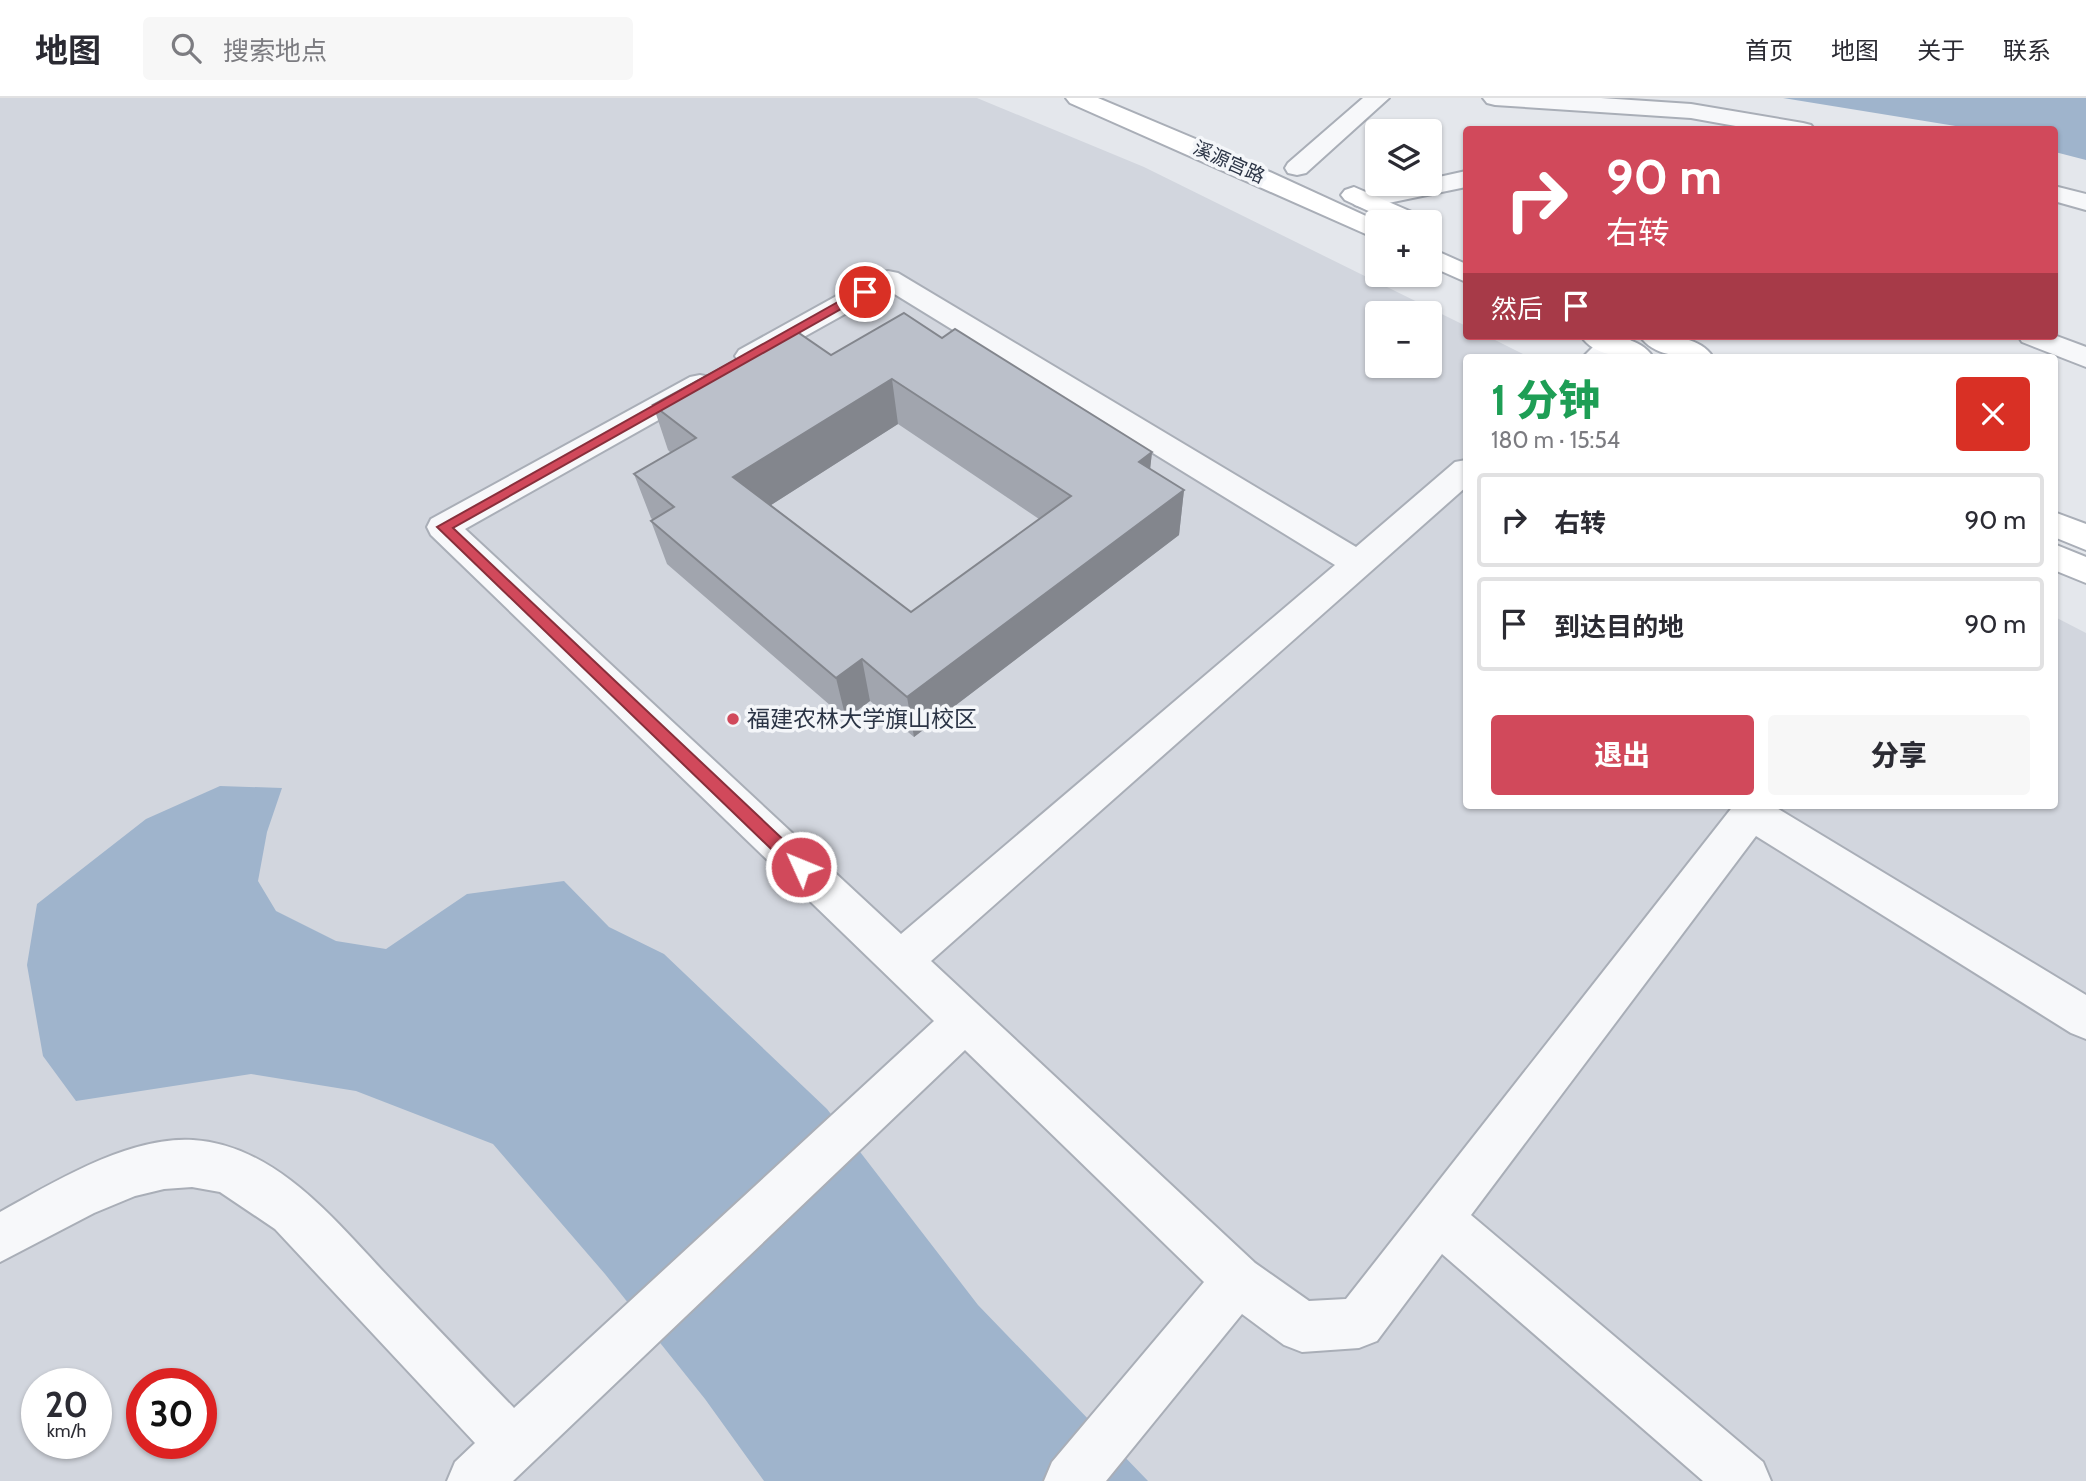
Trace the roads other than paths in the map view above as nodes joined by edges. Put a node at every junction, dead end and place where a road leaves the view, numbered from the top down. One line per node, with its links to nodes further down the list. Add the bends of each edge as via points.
1 (1078, 98): 14 (main road, 溪源宫路)
2 (1137, 98): 8 (main road, 溪源宫路)
3 (1377, 98): 8 (street)
4 (1495, 98): 5 (street)
5 (1627, 102): 6 (street); 7 (street)
6 (1637, 126)
7 (1782, 126)
8 (1297, 168): 11 (main road, 溪源宫路)
9 (1463, 180): 11 (street)
10 (2058, 194): 12 (street)
11 (1364, 200): 13 (main road, 溪源宫路)
12 (2086, 202)
13 (1386, 210)
14 (1365, 225)
15 (1442, 237): 16 (main road)
16 (1463, 247)
17 (1442, 262): 18 (main road)
18 (1463, 272)
19 (1663, 340): 23 (main road)
20 (2042, 340): 24 (street)
21 (1606, 343): 22 (main road)
22 (1632, 354)
23 (1693, 354)
24 (2086, 358)
25 (1463, 474): 29 (street)
26 (2058, 525): 27 (main road)
27 (2086, 538)
28 (2058, 558): 30 (main road)
29 (1359, 564): 32 (street); 32 (street, via 888,279 443,527)
30 (2086, 571)
31 (1754, 809): 33 (street); 35 (street)
32 (900, 961): 34 (street)
33 (2086, 1019)
34 (965, 1021): 37 (street); 38 (street)
35 (1438, 1219): 37 (street, via 1359,1323 1302,1327); 41 (street)
36 (0, 1238): 38 (street, via 110,1182 152,1167 189,1162 220,1168 255,1184 292,1212)
37 (1238, 1280): 40 (street)
38 (512, 1444): 39 (street)
39 (474, 1481)
40 (1071, 1481)
41 (1744, 1481)

